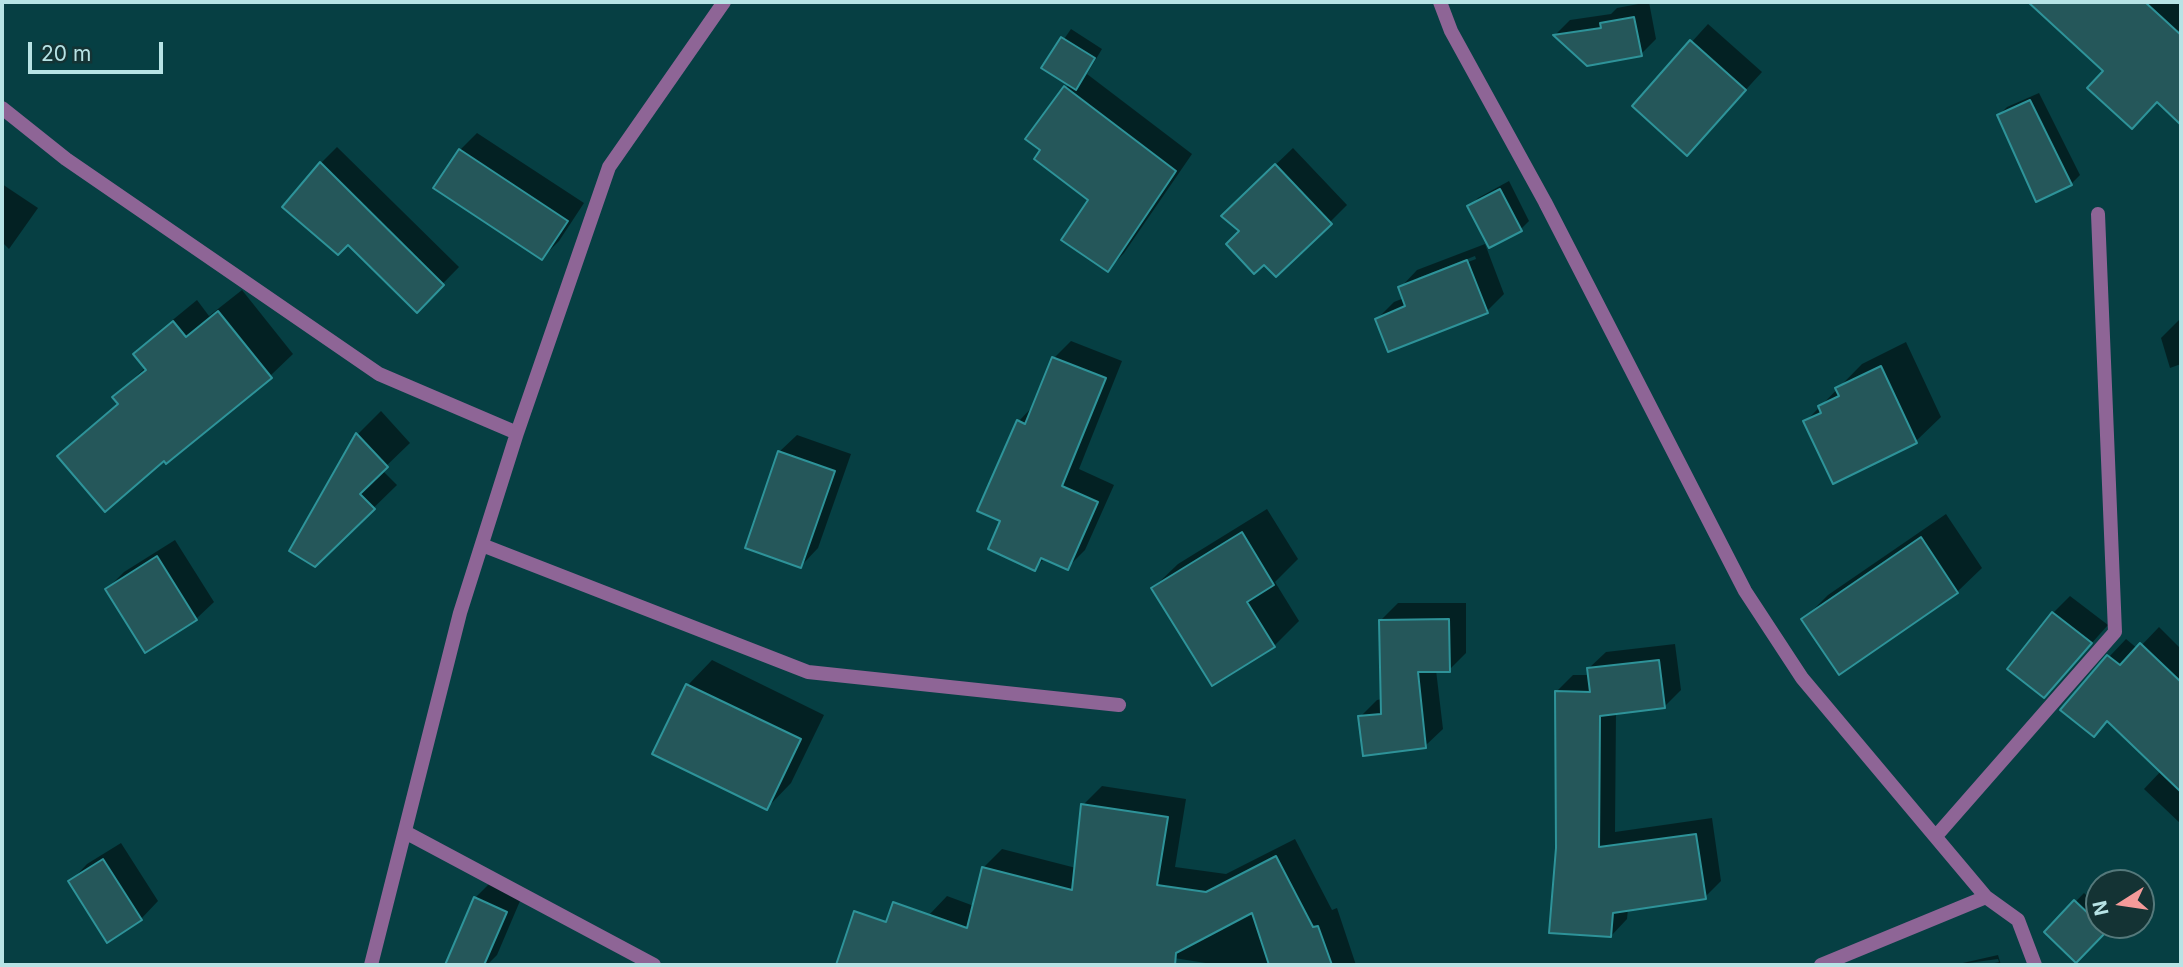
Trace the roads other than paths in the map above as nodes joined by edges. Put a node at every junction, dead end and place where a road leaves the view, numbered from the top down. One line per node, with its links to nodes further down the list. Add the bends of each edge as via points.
1 (724, 2): 5 (street, via 609,167)
2 (1440, 2): 9 (street, via 1451,31 1545,202 1745,591 1802,678)
3 (2, 108): 5 (street, via 66,159 379,374)
4 (2098, 214): 9 (street, via 2115,632)
5 (517, 433): 6 (street)
6 (482, 545): 7 (street, via 808,671); 8 (street)
7 (1119, 705)
8 (405, 832): 11 (street); 12 (street)
9 (1937, 835): 10 (street)
10 (1986, 897): 13 (street); 14 (street, via 2018,919)
11 (371, 965)
12 (654, 965)
13 (1821, 965)
14 (2035, 965)

